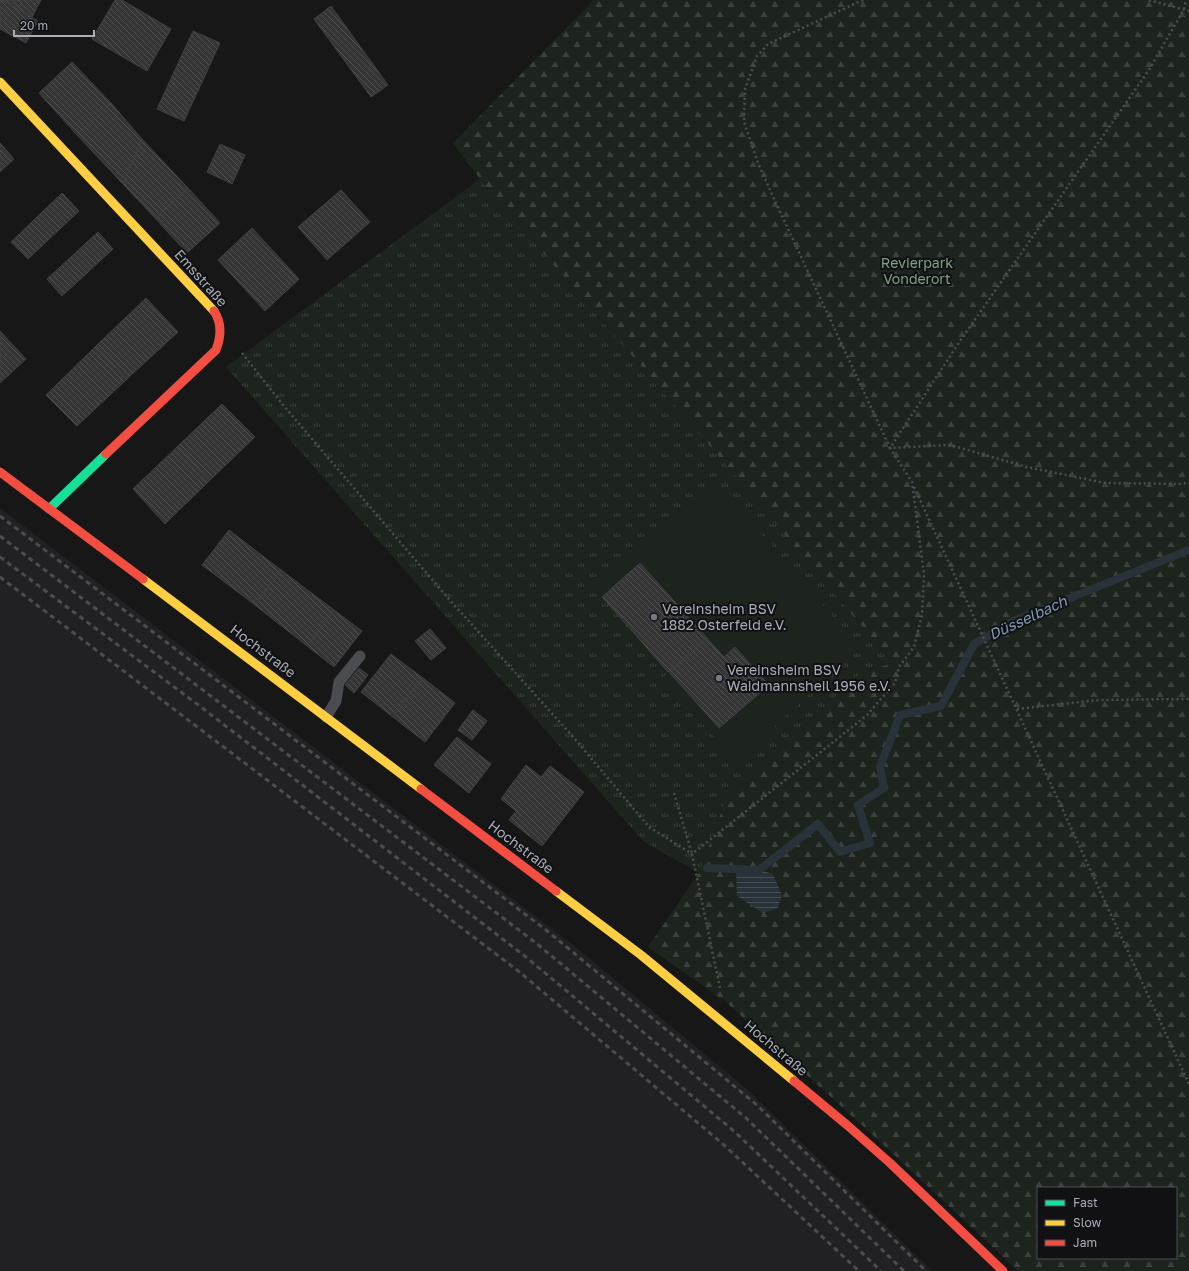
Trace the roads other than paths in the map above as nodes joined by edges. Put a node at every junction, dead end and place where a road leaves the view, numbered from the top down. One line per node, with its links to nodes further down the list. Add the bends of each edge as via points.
1 (0, 82): 3 (street, Emsstraße, via 215,312 220,321 220,340 216,350)
2 (0, 472): 3 (street, Hochstraße)
3 (49, 509): 5 (street, Hochstraße)
4 (360, 656): 5 (lane, via 339,682 336,701)
5 (326, 717): 6 (street, Hochstraße, via 641,955 726,1024 890,1163)
6 (1003, 1271)

